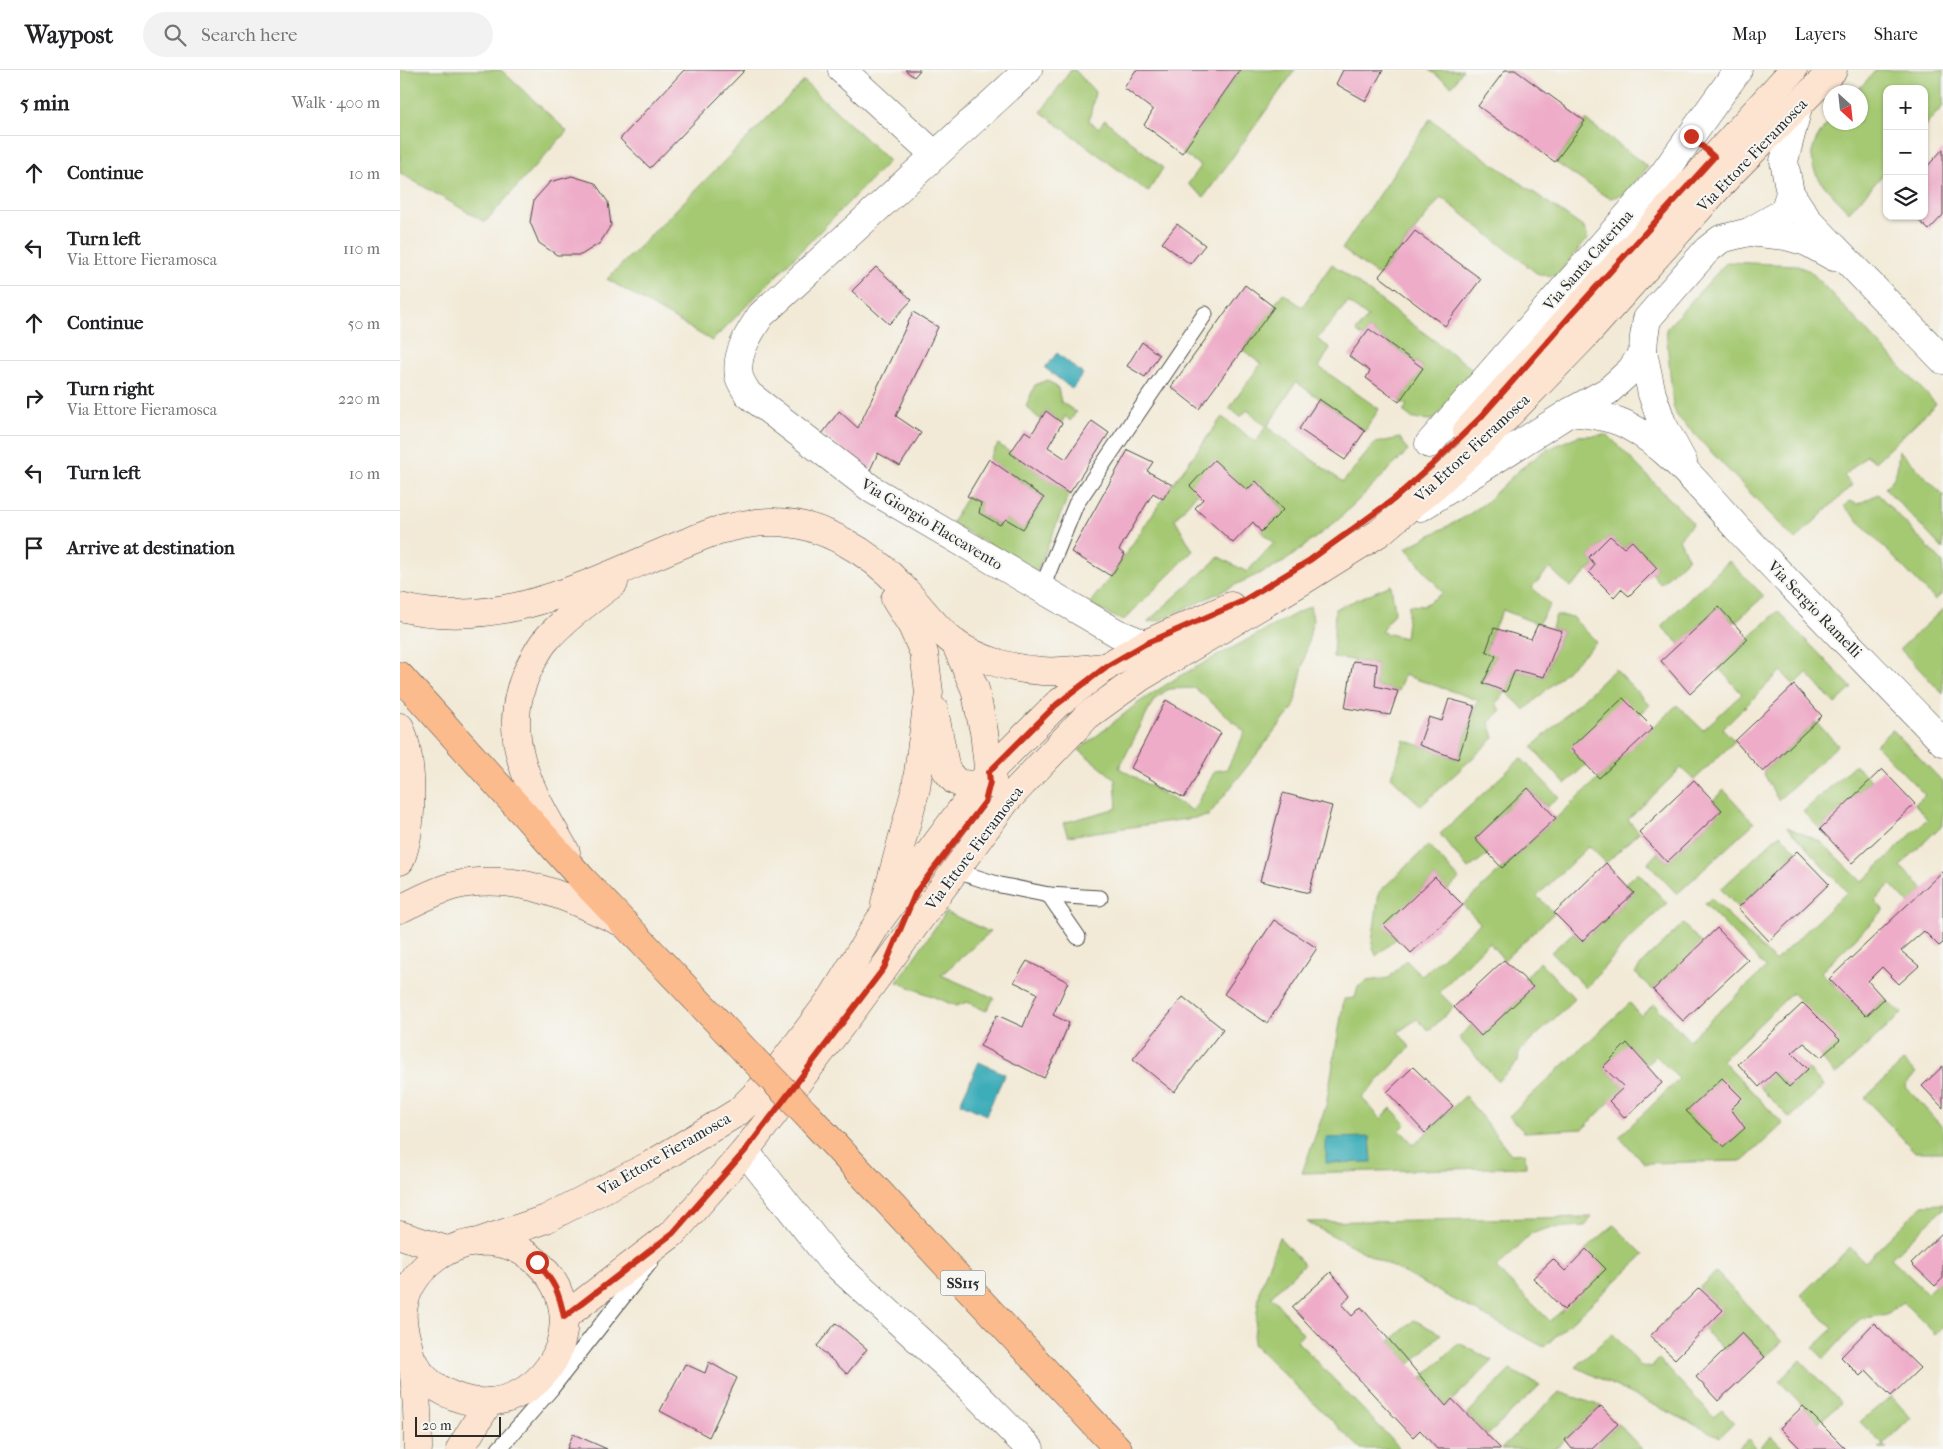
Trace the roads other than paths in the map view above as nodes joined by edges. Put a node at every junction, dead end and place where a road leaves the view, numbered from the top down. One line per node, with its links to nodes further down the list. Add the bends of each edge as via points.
1 (842, 70): 8 (street)
2 (1028, 70): 8 (street)
3 (1738, 70): 7 (street, Via Santa Caterina)
4 (1793, 70): 9 (main road, Via Ettore Fieramosca)
5 (1833, 70): 6 (main road, Via Ettore Fieramosca)
6 (1798, 107): 10 (street, via 1784,161); 19 (main road, Via Ettore Fieramosca, via 1731,173 1584,337 1488,436)
7 (1691, 136): 9 (street); 17 (street, Via Santa Caterina, via 1662,176)
8 (935, 155): 22 (street, Via Giorgio Flaccavento, via 761,315 744,340 738,365 739,378 748,394 873,490)
9 (1714, 157): 25 (main road, Via Ettore Fieramosca, via 1481,417 1394,499 1310,560 1241,602)
10 (1790, 193): 11 (street, via 1784,212); 12 (street, via 1807,219)
11 (1749, 232): 12 (street, via 1807,242); 14 (street, via 1721,239 1701,257 1647,319)
12 (1853, 268): 15 (street)
13 (1205, 314): 22 (lane, via 1076,504)
14 (1643, 352): 16 (street, via 1632,370 1608,391); 18 (street, via 1662,423)
15 (1943, 360)
16 (1570, 412): 18 (street, via 1598,415 1625,424); 19 (street)
17 (1429, 444)
18 (1690, 474): 31 (street, Via Sergio Ramelli, via 1738,529)
19 (1379, 533): 28 (main road, Via Ettore Fieramosca)
20 (862, 553): 21 (main road, via 836,537 776,522 743,524 716,531); 24 (main road, via 900,584); 29 (main road, via 912,626 924,653)
21 (646, 560): 23 (main road, via 542,601 498,611 430,612); 35 (main road, via 575,612 543,643 522,681 516,712 516,741 529,785)
22 (1041, 590): 25 (street, Via Giorgio Flaccavento, via 1117,633)
23 (400, 607)
24 (955, 643): 26 (main road, via 1010,667 1043,672); 32 (main road, via 975,689 984,732)
25 (1145, 644): 26 (main road, Via Ettore Fieramosca)
26 (1107, 666): 32 (main road, Via Ettore Fieramosca, via 1056,705)
27 (400, 676): 35 (main road)
28 (1140, 678): 32 (main road, via 1100,690 1056,724 1010,769); 34 (main road, Via Ettore Fieramosca, via 1087,716 1006,801)
29 (929, 692): 32 (main road, via 946,770 962,784); 39 (main road, via 916,788)
30 (400, 727): 33 (main road, via 411,783 409,816)
31 (1943, 742)
32 (986, 779): 39 (main road, Via Ettore Fieramosca); 42 (main road, via 985,802 916,892)
33 (400, 861)
34 (956, 871): 36 (lane, via 1000,885); 42 (main road, Via Ettore Fieramosca)
35 (584, 880): 40 (main road)
36 (1049, 894): 37 (lane); 41 (lane)
37 (1100, 898)
38 (400, 909): 40 (main road, via 452,886 479,881 507,881 565,896)
39 (879, 921): 46 (main road, Via Ettore Fieramosca, via 832,998 770,1080 738,1112 652,1164 546,1219)
40 (625, 924): 56 (main road, SS115, bridge)
41 (1078, 937)
42 (884, 968): 43 (main road, Via Ettore Fieramosca)
43 (745, 1151): 44 (main road, Via Ettore Fieramosca); 55 (street, via 830,1259 955,1373)
44 (673, 1233): 48 (main road, Via Ettore Fieramosca); 54 (lane, via 551,1389)
45 (400, 1235): 47 (main road)
46 (478, 1242): 47 (main road); 48 (main road, via 500,1243 537,1262 551,1278 560,1297)
47 (448, 1250): 49 (main road, via 431,1260 418,1274 409,1291)
48 (564, 1317): 51 (main road, via 558,1351 544,1375 528,1389 509,1398)
49 (401, 1325): 50 (main road)
50 (411, 1358): 51 (main road, via 424,1378 444,1392 466,1400); 52 (main road)
51 (489, 1402): 53 (main road)
52 (418, 1449)
53 (460, 1449)
54 (499, 1449)
55 (1030, 1449)
56 (1118, 1449)

